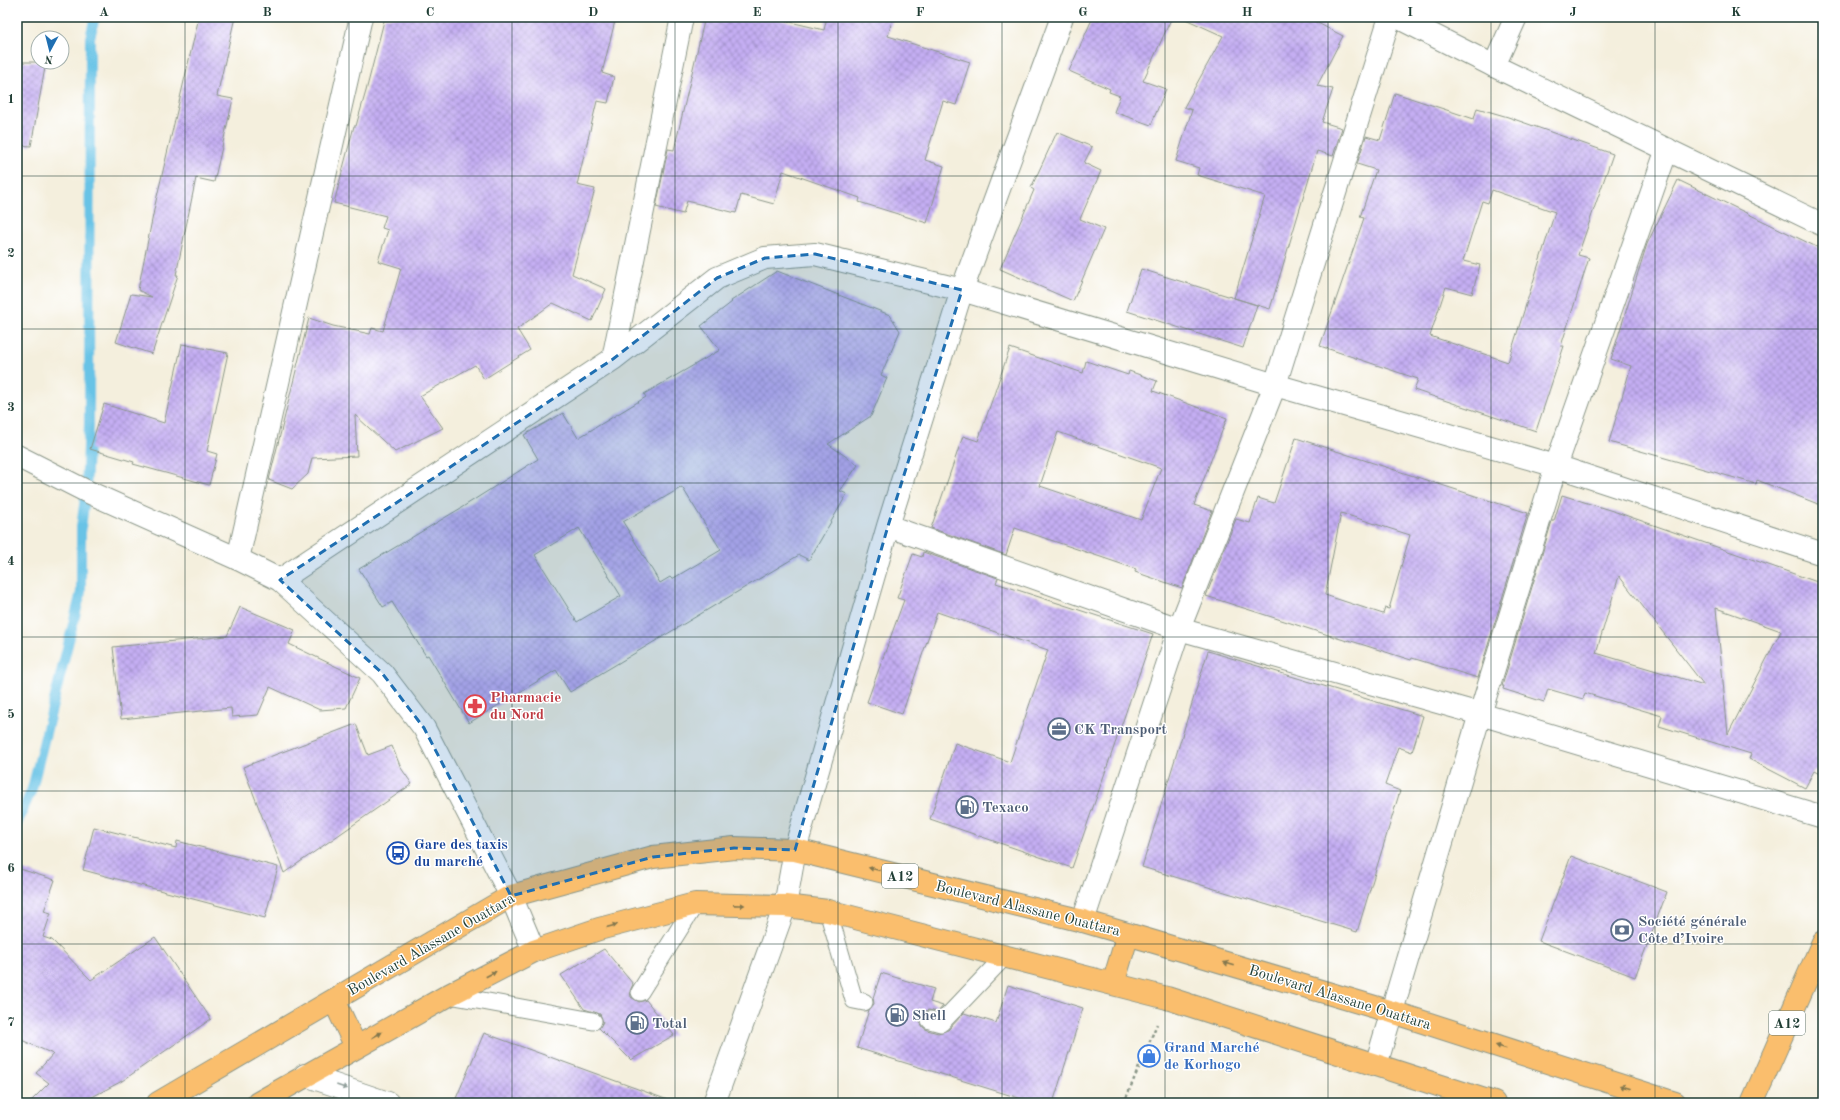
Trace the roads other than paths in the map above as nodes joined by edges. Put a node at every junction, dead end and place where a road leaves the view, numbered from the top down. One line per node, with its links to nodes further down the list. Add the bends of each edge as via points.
1 (361, 17): 17 (street)
2 (682, 17): 11 (street)
3 (1062, 17): 10 (street)
4 (1390, 17): 12 (street)
5 (1397, 17): 7 (street)
6 (1516, 17): 7 (street)
7 (1494, 66): 8 (street)
8 (1667, 149): 9 (street); 14 (street)
9 (1823, 225)
10 (962, 290): 11 (street, via 816,254 765,258 717,278); 12 (street); 15 (street)
11 (613, 358): 18 (street)
12 (1275, 385): 14 (street); 19 (street)
13 (17, 456): 17 (street, via 86,491)
14 (1556, 466): 16 (street); 20 (street)
15 (888, 526): 19 (street); 22 (street)
16 (1823, 554)
17 (238, 559): 18 (street)
18 (280, 580): 23 (street, via 382,673 424,728)
19 (1179, 629): 20 (street); 27 (street)
20 (1480, 714): 21 (street); 37 (street)
21 (1823, 817)
22 (795, 850): 23 (main road, Boulevard Alassane Ouattara / A12, via 734,848 653,857); 25 (street); 27 (main road, Boulevard Alassane Ouattara / A12, one-way to 22)
23 (510, 896): 30 (street); 35 (main road, Boulevard Alassane Ouattara / A12)
24 (695, 904): 25 (main road, one-way to 25); 30 (main road, one-way to 24, via 599,929); 33 (lane)
25 (785, 906): 26 (main road); 46 (street)
26 (828, 911): 31 (main road); 36 (lane, via 854,1000)
27 (1083, 921): 28 (main road, Boulevard Alassane Ouattara / A12)
28 (1128, 934): 32 (main road); 37 (main road, Boulevard Alassane Ouattara / A12, one-way to 28)
29 (1823, 942): 49 (main road, A12)
30 (534, 951): 34 (main road, one-way to 30)
31 (1004, 958): 32 (main road); 38 (lane, via 941,1023)
32 (1113, 984): 41 (main road, via 1168,998)
33 (640, 992)
34 (449, 995): 39 (lane); 40 (main road, one-way to 34)
35 (334, 1000): 40 (main road); 43 (main road, Boulevard Alassane Ouattara / A12)
36 (864, 1002)
37 (1392, 1012): 41 (street); 48 (main road, Boulevard Alassane Ouattara / A12, one-way to 37)
38 (930, 1020)
39 (593, 1021)
40 (356, 1047): 42 (main road)
41 (1376, 1065): 47 (main road)
42 (305, 1075): 44 (main road); 45 (street, one-way to 45)
43 (158, 1103)
44 (258, 1103)
45 (388, 1103)
46 (714, 1103)
47 (1494, 1103)
48 (1675, 1103)
49 (1752, 1103)

